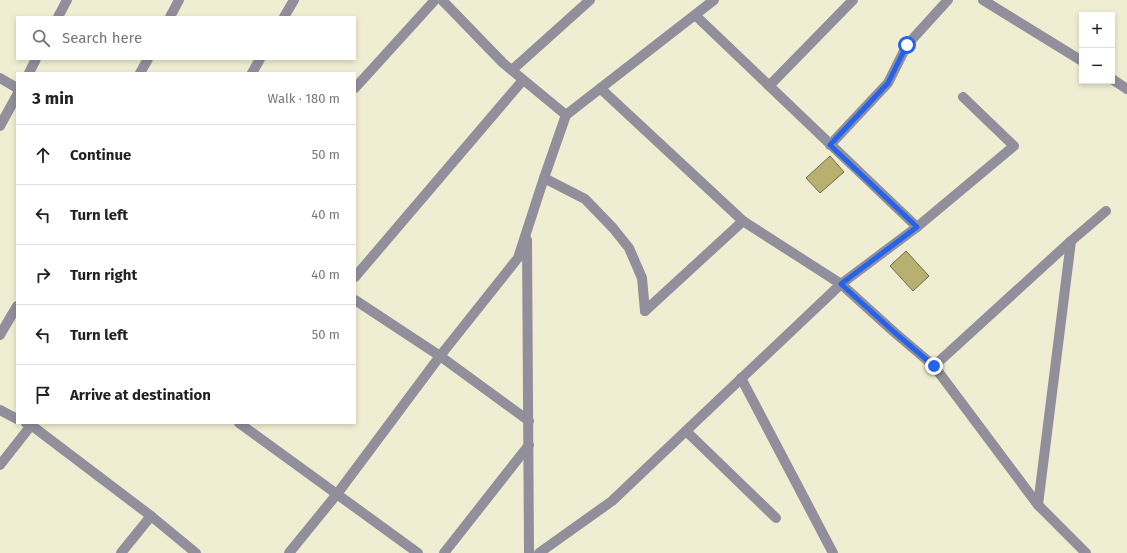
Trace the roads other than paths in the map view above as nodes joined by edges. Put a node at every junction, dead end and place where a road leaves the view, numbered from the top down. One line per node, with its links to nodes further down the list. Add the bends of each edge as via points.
1 (67, 0): 12 (street)
2 (179, 0): 13 (street)
3 (294, 0): 14 (street)
4 (435, 0): 29 (street)
5 (442, 0): 19 (street)
6 (590, 0): 19 (street)
7 (714, 0): 11 (street)
8 (853, 0): 27 (street)
9 (948, 0): 35 (street, via 907,45 888,83)
10 (983, 0): 15 (street)
11 (695, 15): 27 (street); 30 (street)
12 (59, 16)
13 (171, 16)
14 (285, 16)
15 (1079, 59)
16 (36, 60): 20 (street)
17 (147, 60): 21 (street)
18 (259, 60): 22 (street)
19 (512, 70): 24 (street)
20 (30, 72)
21 (141, 72)
22 (253, 72)
23 (0, 78): 28 (street)
24 (524, 80): 33 (street); 42 (street)
25 (1115, 80): 26 (street)
26 (1125, 84)
27 (769, 86): 35 (street)
28 (16, 87)
29 (356, 87)
30 (601, 89): 33 (street); 38 (street)
31 (16, 97): 34 (street)
32 (963, 97): 39 (street, via 1014,146)
33 (566, 115): 36 (street)
34 (0, 126)
35 (830, 145): 39 (street)
36 (544, 178): 38 (street, via 585,199 629,248 642,278 644,311); 40 (street)
37 (1106, 211): 41 (street)
38 (743, 221): 43 (street)
39 (917, 227): 43 (street)
40 (527, 230): 47 (street, via 518,258); 52 (street)
41 (1071, 241): 48 (street); 59 (street)
42 (356, 276)
43 (841, 284): 48 (street); 49 (street)
44 (356, 301): 47 (street)
45 (16, 308): 46 (street)
46 (0, 335)
47 (440, 356): 52 (street); 58 (street)
48 (934, 366): 59 (street)
49 (741, 378): 55 (street); 69 (street)
50 (0, 410): 51 (street)
51 (16, 418)
52 (529, 421): 56 (street)
53 (30, 424): 57 (street); 60 (street)
54 (240, 424): 58 (street)
55 (686, 431): 61 (street); 68 (street, via 612,501)
56 (529, 445): 66 (street); 67 (street)
57 (0, 466)
58 (337, 494): 64 (street); 65 (street)
59 (1038, 505): 70 (street)
60 (151, 516): 62 (street); 63 (street)
61 (776, 518)
62 (121, 553)
63 (196, 553)
64 (290, 553)
65 (418, 553)
66 (444, 553)
67 (529, 553)
68 (539, 553)
69 (833, 553)
70 (1086, 553)

